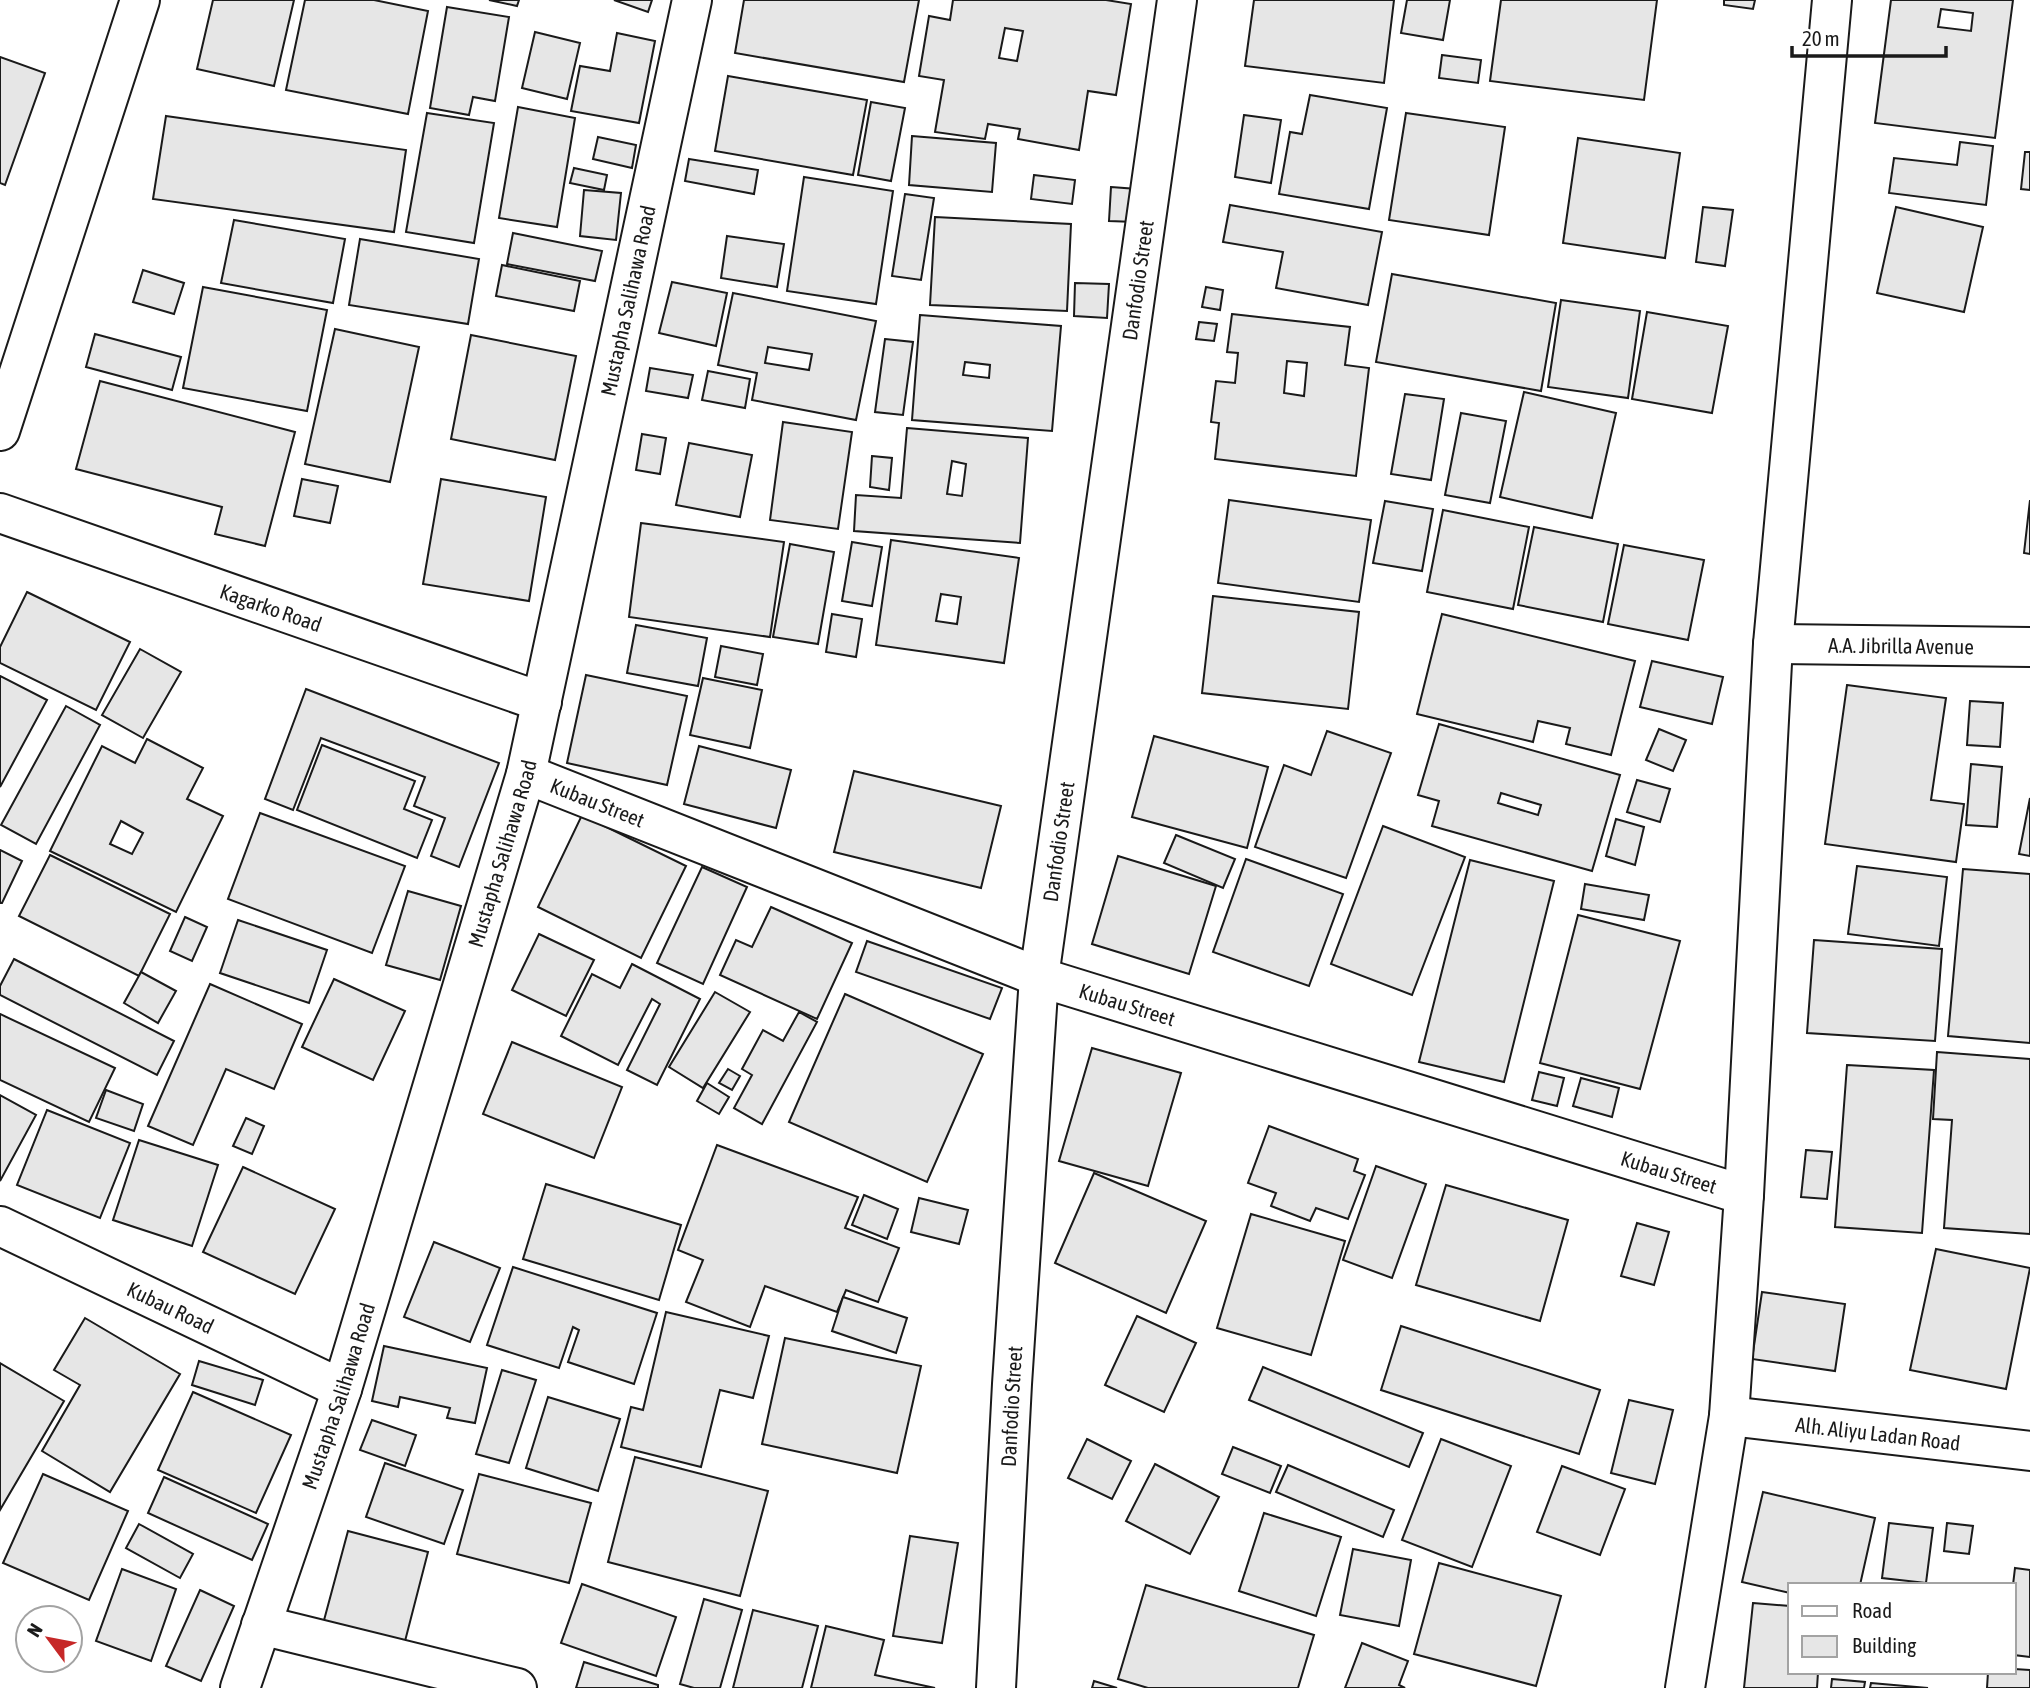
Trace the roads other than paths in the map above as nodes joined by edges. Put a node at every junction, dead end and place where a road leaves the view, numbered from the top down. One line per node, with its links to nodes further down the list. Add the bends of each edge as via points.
1 (140, 0): 5 (street)
2 (692, 0): 9 (street, Mustapha Salihawa Road)
3 (1177, 0): 11 (street, Danfodio Street)
4 (1832, 0): 7 (street)
5 (0, 431)
6 (0, 513): 9 (street, Kagarko Road)
7 (1773, 643): 8 (street, A.A. Jibrilla Avenue); 12 (street)
8 (2030, 647)
9 (542, 702): 10 (street, Mustapha Salihawa Road)
10 (526, 774): 11 (street, Kubau Street); 14 (street, Mustapha Salihawa Road)
11 (1040, 977): 12 (street, Kubau Street); 20 (street, Danfodio Street)
12 (1744, 1195): 15 (street)
13 (0, 1226): 14 (street, Kubau Road)
14 (342, 1389): 17 (street, Mustapha Salihawa Road)
15 (1729, 1416): 16 (street, Alh. Aliyu Ladan Road); 21 (street)
16 (2030, 1451)
17 (261, 1625): 18 (street, Mustapha Salihawa Road); 19 (street)
18 (240, 1688)
19 (517, 1688)
20 (996, 1688)
21 (1685, 1688)

